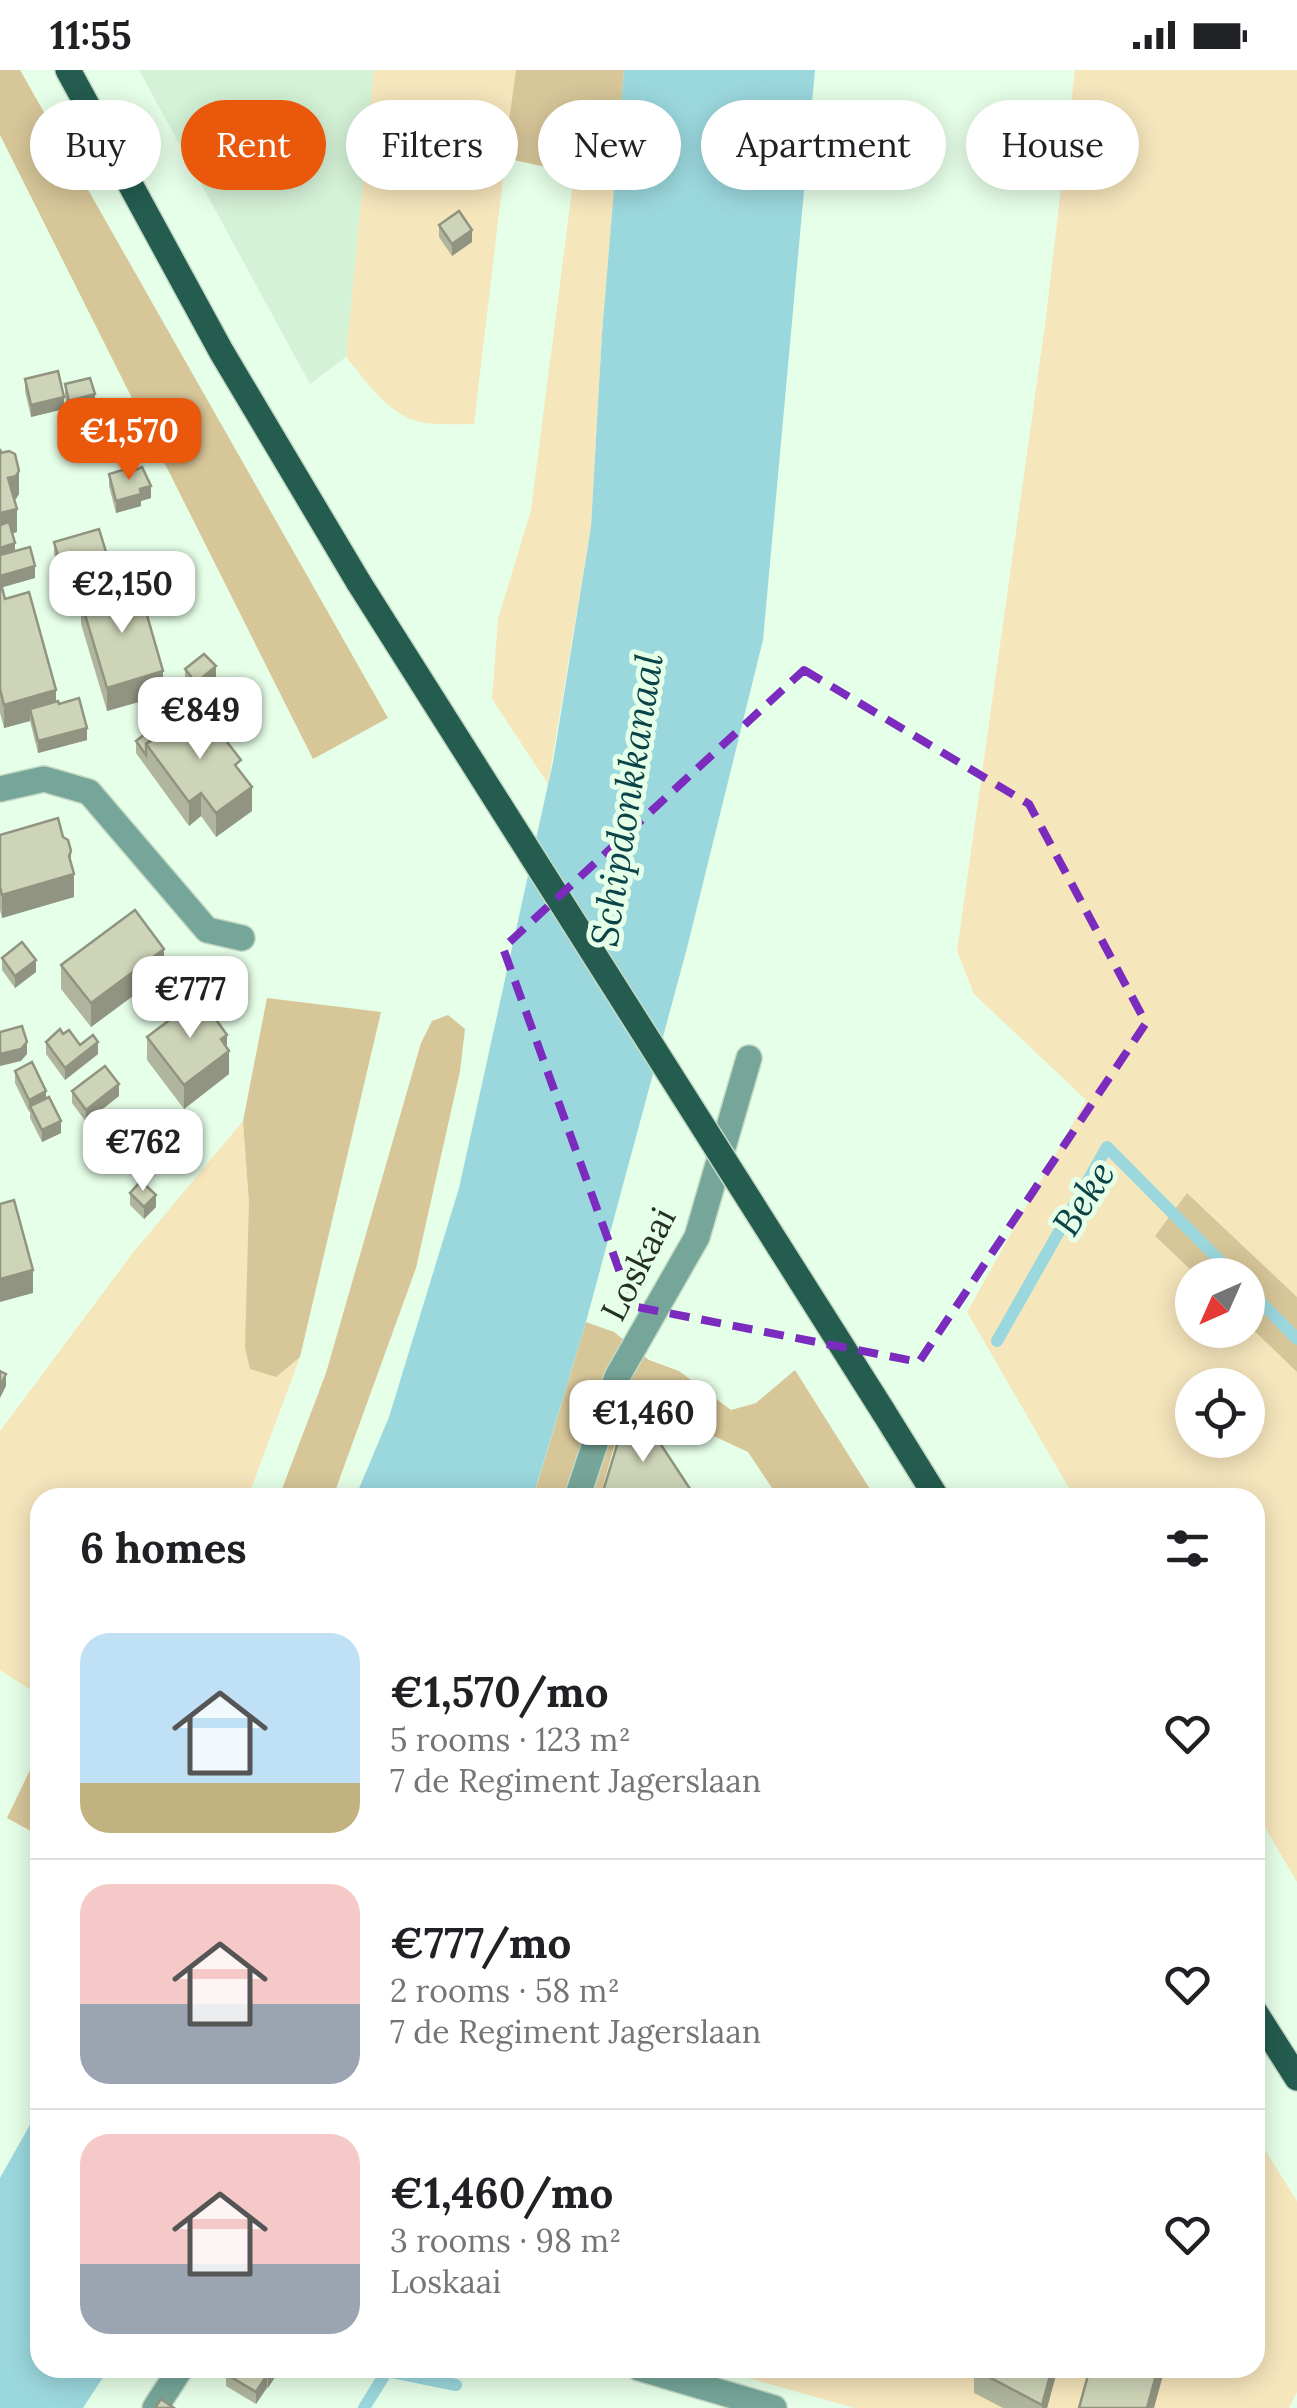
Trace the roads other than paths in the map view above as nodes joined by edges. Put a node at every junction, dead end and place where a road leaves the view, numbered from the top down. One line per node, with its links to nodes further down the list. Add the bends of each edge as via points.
1 (68, 70): 6 (main road, bridge, via 221,351 359,583)
2 (0, 789): 3 (street, via 44,780 89,792 207,930)
3 (242, 938)
4 (749, 1058): 5 (street, Loskaai, via 697,1237 617,1377)
5 (579, 1488)
6 (931, 1488)
7 (1265, 2028): 8 (main road)
8 (1297, 2078)
9 (174, 2378): 11 (street)
10 (673, 2378): 12 (street)
11 (155, 2408)
12 (774, 2408)

